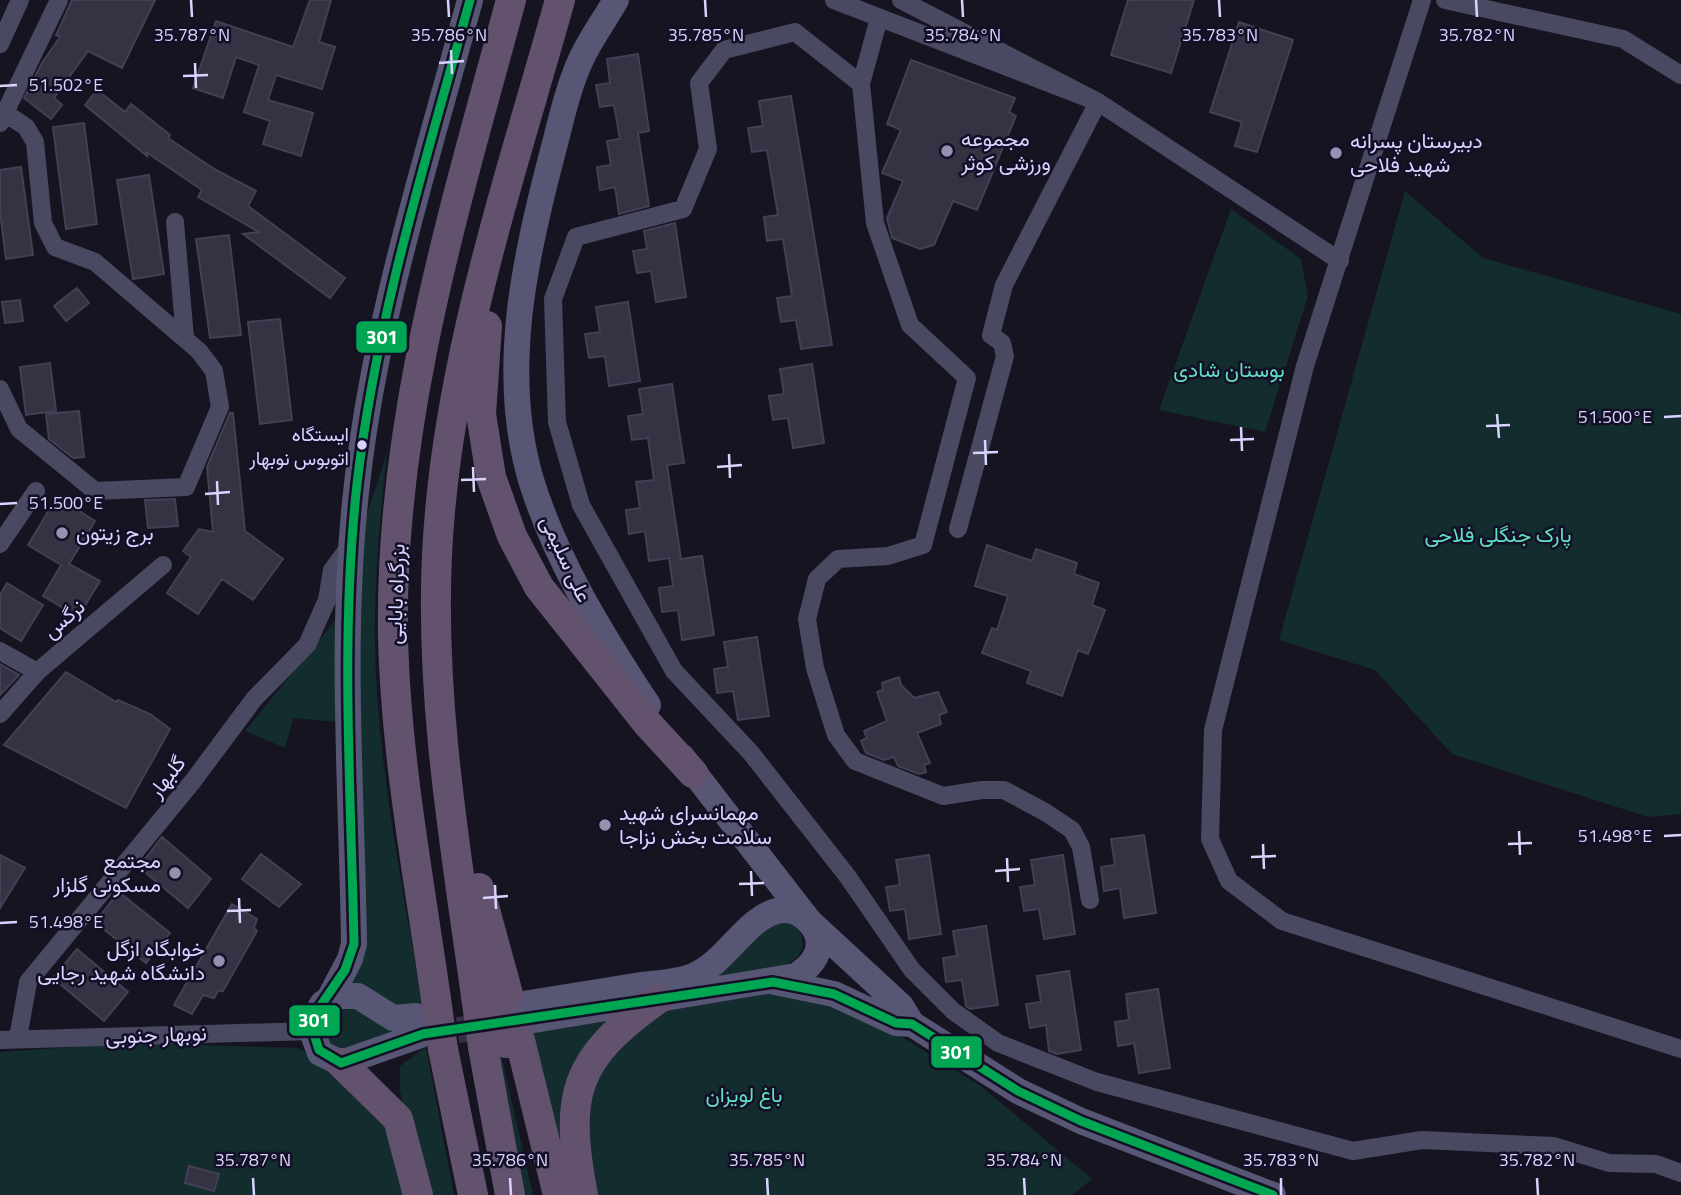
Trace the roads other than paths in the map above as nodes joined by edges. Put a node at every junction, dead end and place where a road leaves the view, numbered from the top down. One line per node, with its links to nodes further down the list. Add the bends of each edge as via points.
1 (20, 0): 14 (street)
2 (59, 0): 18 (street)
3 (470, 0): 26 (main road, via 372,384 356,483)
4 (511, 0): 41 (highway, بزرگراه بابایی, via 423,344 406,446 397,551 393,636 398,727)
5 (561, 0): 20 (highway, بزرگراه بابایی)
6 (603, 0): 13 (main road)
7 (616, 0): 13 (main road, علی سلیمی)
8 (834, 0): 12 (street)
9 (901, 0): 17 (street)
10 (1422, 0): 21 (street)
11 (1445, 0): 15 (street, via 1623,39)
12 (879, 18): 16 (street); 17 (street)
13 (598, 30): 33 (main road, علی سلیمی, via 575,73 525,262 517,338 519,417 531,479 556,546 624,669)
14 (0, 44)
15 (1681, 75)
16 (861, 84): 34 (street, via 874,223 910,325 967,378 923,545 888,556 838,559 817,579 807,619 815,668 836,735 855,761 943,796 1004,790 1045,812 1072,830 1081,847); 46 (street, via 795,32 724,50 699,83 708,149 683,209 576,237 553,299 557,422 581,505 674,671 751,753 803,818 912,970 953,1011 998,1043 1097,1082 1353,1151 1422,1140 1554,1146 1609,1163 1656,1164)
17 (1098, 102): 21 (street); 25 (street, via 1004,285 991,334 1002,343 1004,356)
18 (3, 119): 22 (street, via 26,128 35,142 43,223 55,247 94,262)
19 (175, 222): 22 (street)
20 (495, 231): 31 (highway, بزرگراه بابایی, via 465,350 447,449 437,555 436,638); 33 (highway, via 481,414 491,477 512,536 539,586 647,723)
21 (1340, 261): 44 (street, via 1305,366 1213,730 1210,839 1228,881 1282,920)
22 (185, 338): 23 (street, via 214,371 220,407 186,487 95,491 19,429)
23 (0, 389)
24 (36, 491): 27 (street)
25 (958, 529)
26 (352, 543): 37 (main road, via 349,650 354,944); 43 (street, گلبهار, via 332,570 327,600 307,645 254,699 193,781 28,982)
27 (0, 544)
28 (163, 565): 30 (street, نرگس)
29 (0, 651): 30 (street)
30 (37, 672): 32 (street, نرگس)
31 (442, 713): 39 (highway, بزرگراه بابایی); 39 (highway, بزرگراه بابایی, via 450,809)
32 (0, 714)
33 (693, 773): 35 (main road, علی سلیمی)
34 (1090, 900)
35 (809, 921): 36 (main road, via 818,935 818,952 796,976); 39 (main road, via 794,910 777,911 763,917 712,965 682,979); 40 (main road, علی سلیمی, via 901,1006)
36 (773, 982): 38 (main road); 40 (main road, via 834,994 897,1023)
37 (329, 999): 41 (main road, via 352,995 387,1016); 42 (main road, via 318,1009)
38 (658, 999): 39 (main road); 52 (highway, via 609,1037 583,1077 573,1132)
39 (505, 1018): 49 (highway, بزرگراه بابایی); 50 (highway); 51 (highway)
40 (912, 1024): 53 (main road, via 1018,1091 1081,1121)
41 (428, 1025): 45 (main road); 48 (highway, بزرگراه بابایی)
42 (312, 1031): 43 (street, نوبهار جنوبی); 45 (main road, via 320,1053)
43 (9, 1039)
44 (1681, 1049)
45 (341, 1063): 47 (highway, via 398,1119)
46 (1681, 1173)
47 (418, 1195)
48 (472, 1195)
49 (510, 1195)
50 (540, 1195)
51 (558, 1195)
52 (583, 1195)
53 (1273, 1195)

